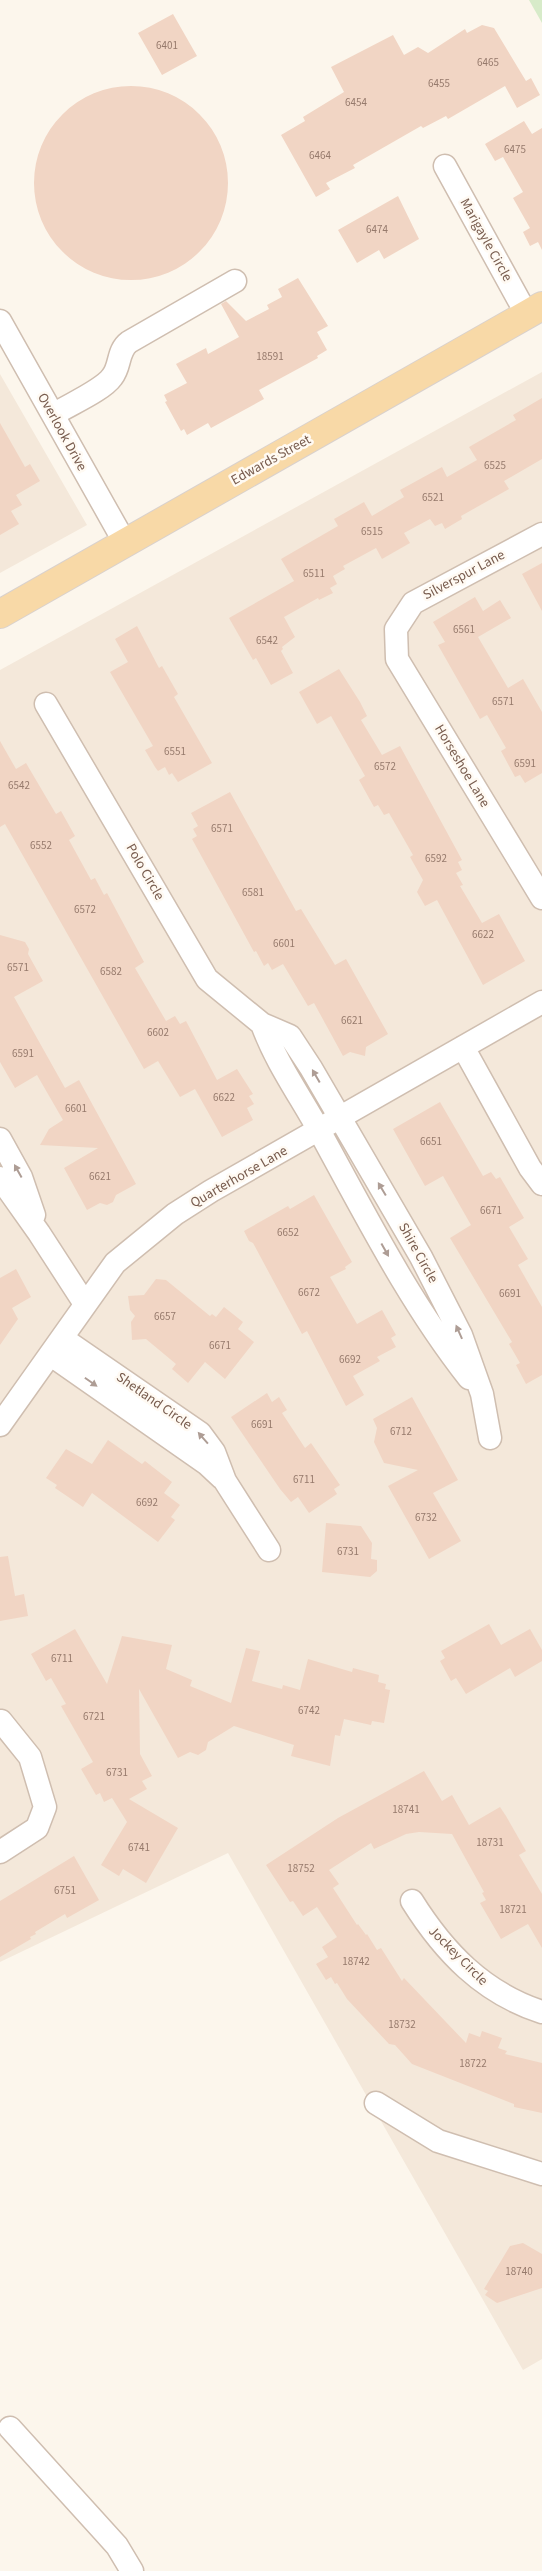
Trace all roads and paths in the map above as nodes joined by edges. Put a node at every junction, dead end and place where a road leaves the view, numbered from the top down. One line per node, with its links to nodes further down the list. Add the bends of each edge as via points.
1 (445, 166): 3 (street, Marigayle Circle)
2 (235, 282): 5 (street, via 129,342 122,349 116,370 106,382)
3 (535, 310): 7 (main road, Edwards Street)
4 (0, 321): 5 (street, Overlook Drive)
5 (53, 414): 7 (street, Overlook Drive)
6 (542, 534): 9 (street, Silverspur Lane, via 413,603)
7 (125, 543): 8 (main road, Edwards Street)
8 (0, 614)
9 (396, 629): 11 (street, Horseshoe Lane, via 397,659)
10 (46, 704): 13 (street, Polo Circle, via 207,979)
11 (542, 898)
12 (542, 1002): 14 (street, Quarterhorse Lane)
13 (262, 1024): 15 (street, Polo Circle, one-way to 13, via 290,1036); 16 (street, via 271,1048)
14 (463, 1047): 15 (street, Quarterhorse Lane); 19 (street)
15 (340, 1118): 16 (street, Quarterhorse Lane); 23 (street, Shire Circle, one-way to 15, via 460,1335 422,1256)
16 (319, 1130): 21 (street, Quarterhorse Lane, via 175,1214 115,1263); 23 (street, Shire Circle, one-way to 23, via 414,1300)
17 (0, 1139): 20 (street, one-way to 17, via 21,1177)
18 (0, 1178): 20 (street)
19 (542, 1184)
20 (39, 1233): 21 (street)
21 (85, 1304): 22 (street, Quarterhorse Lane)
22 (56, 1346): 24 (street, Quarterhorse Lane); 26 (street, Shetland Circle, via 225,1481)
23 (482, 1394): 25 (street, Shire Circle)
24 (0, 1425)
25 (490, 1438)
26 (269, 1550)
27 (0, 1721): 28 (street, via 30,1757 45,1807 37,1828)
28 (0, 1852)
29 (412, 1901): 30 (street, Jockey Circle, via 434,1936 483,1985)
30 (542, 2012)
31 (376, 2103): 32 (street, via 438,2141)
32 (542, 2174)
33 (10, 2428): 34 (street, via 118,2546)
34 (132, 2571)

